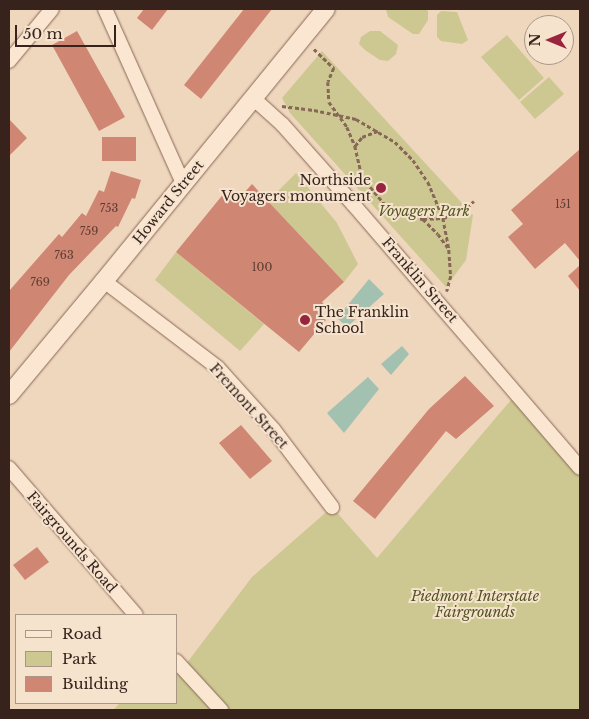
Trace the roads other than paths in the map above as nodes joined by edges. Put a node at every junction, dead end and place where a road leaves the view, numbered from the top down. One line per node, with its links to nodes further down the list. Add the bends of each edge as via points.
1 (52, 9): 4 (street)
2 (105, 9): 6 (street)
3 (326, 9): 5 (street, Howard Street)
4 (9, 60)
5 (253, 98): 6 (street, Howard Street); 10 (street, Franklin Street, via 282,124 353,204)
6 (183, 184): 7 (street, Howard Street)
7 (104, 282): 8 (street, Howard Street); 11 (street, Fremont Street, via 218,368 273,429)
8 (9, 395)
9 (9, 468): 12 (street, Fairgrounds Road)
10 (580, 468)
11 (332, 507)
12 (135, 614)
13 (178, 663): 14 (street)
14 (221, 710)

